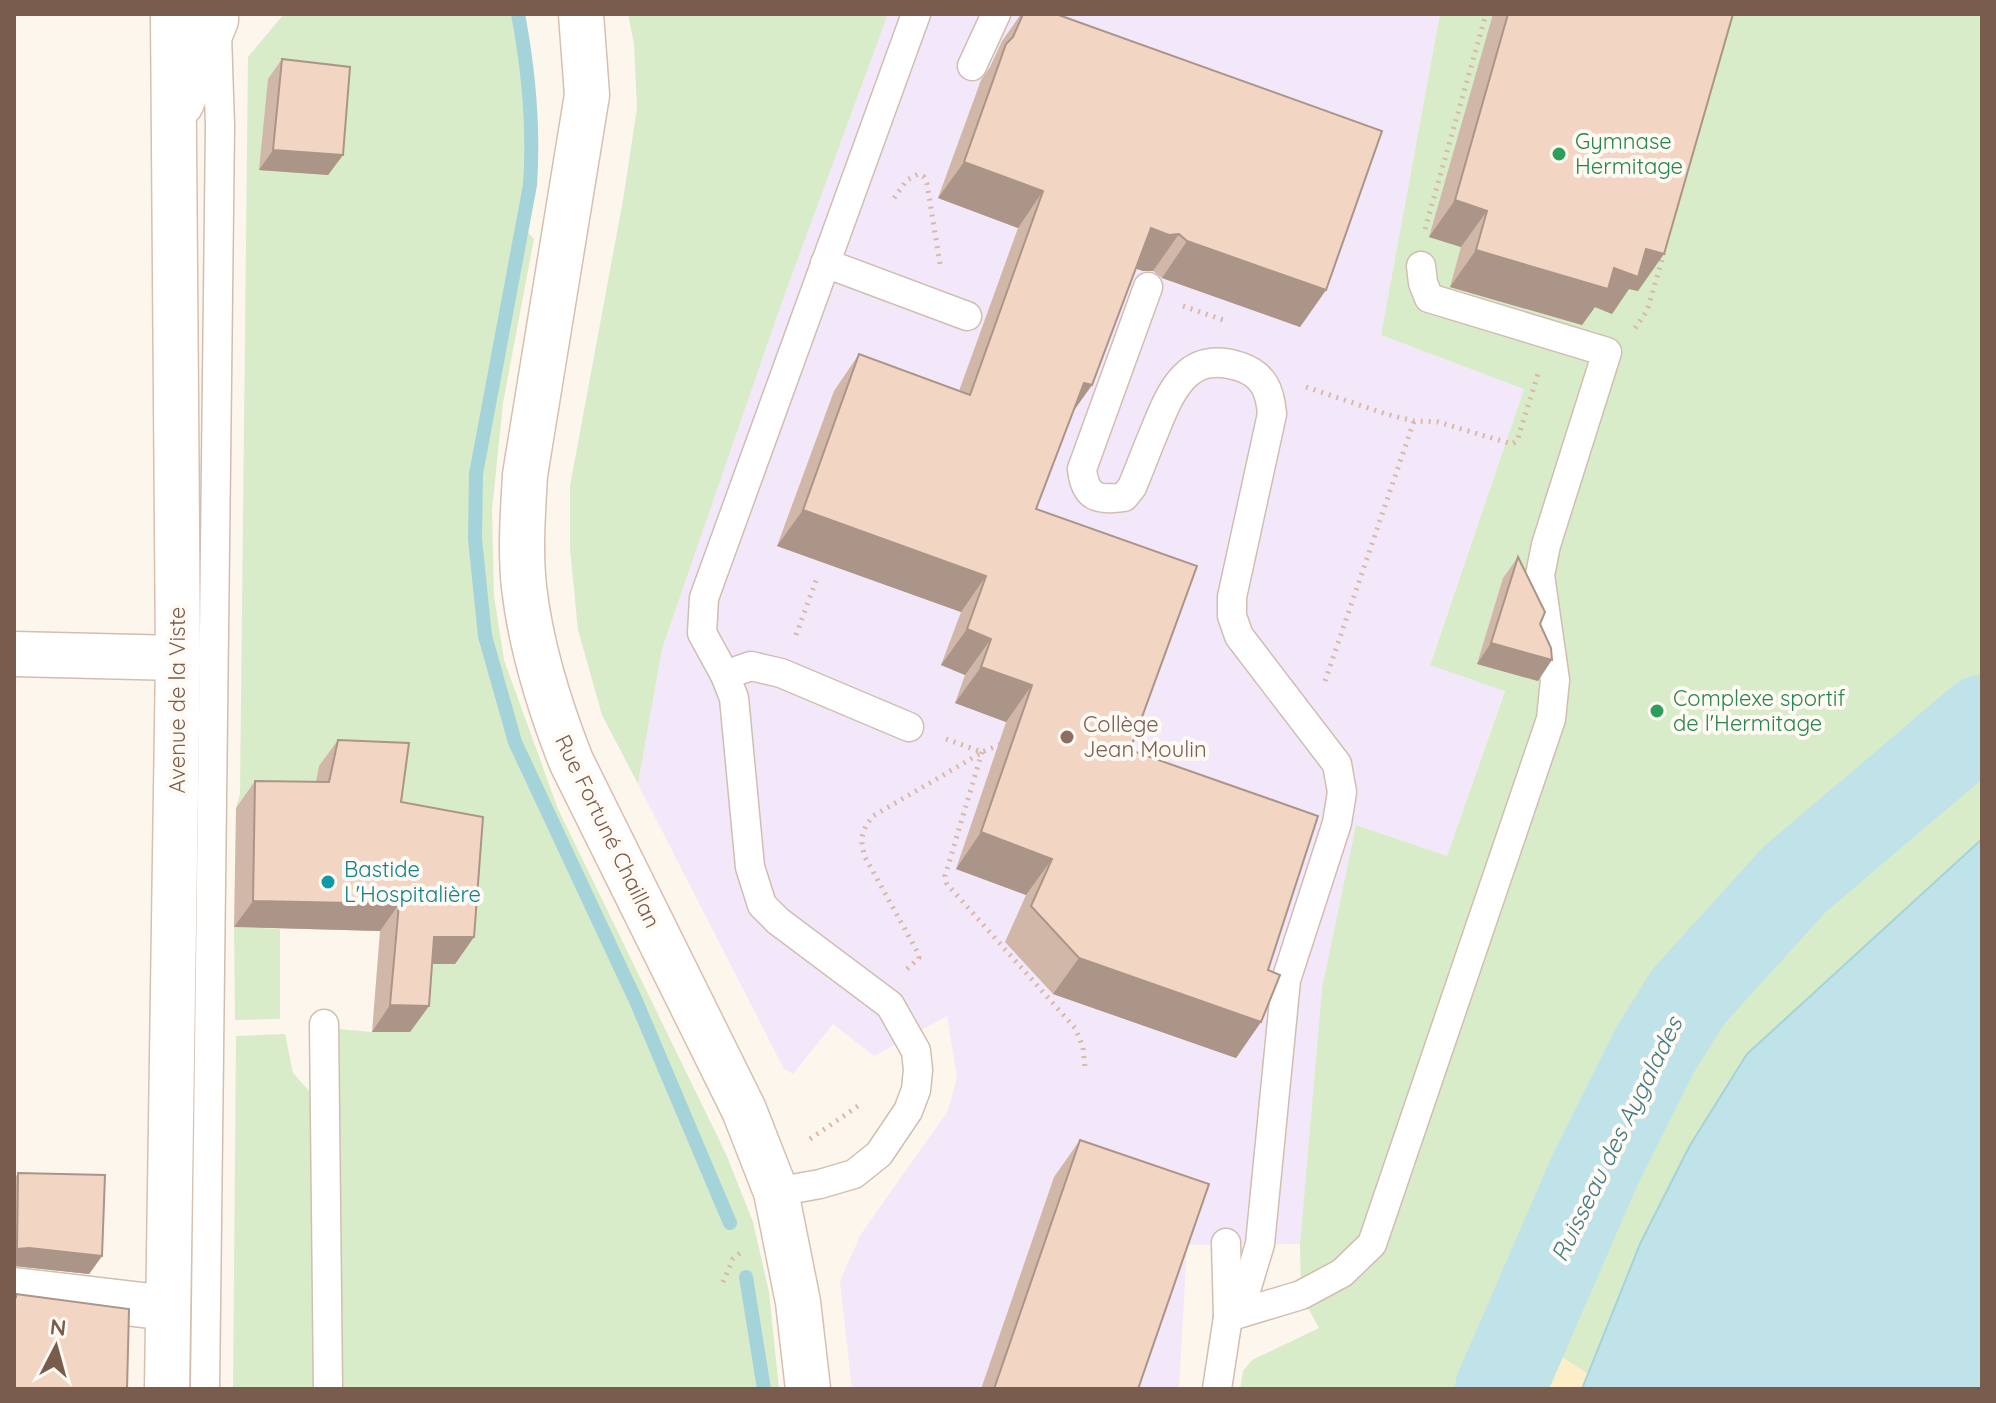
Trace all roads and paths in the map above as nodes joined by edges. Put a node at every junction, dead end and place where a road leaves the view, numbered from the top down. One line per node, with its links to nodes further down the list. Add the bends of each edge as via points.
1 (173, 14): 8 (street)
2 (581, 14): 34 (street, Rue Fortuné Chaillan, via 587,95 525,475 524,587 535,651 571,761 744,1110)
3 (916, 14): 11 (lane)
4 (996, 14): 7 (lane)
5 (1486, 14): 12 (path, via 1423,236)
6 (218, 15): 8 (street, Avenue de la Viste); 40 (lane)
7 (972, 66)
8 (173, 125): 21 (street, Avenue de la Viste)
9 (890, 205): 14 (path, via 907,180 924,177)
10 (1664, 250): 16 (path, via 1641,324)
11 (825, 263): 14 (lane); 23 (lane, via 704,598 702,633)
12 (1421, 266): 15 (lane, via 1429,298)
13 (1148, 287): 25 (lane, via 1082,469 1083,482 1090,493 1105,500 1124,497 1171,391 1183,376 1219,361 1258,376 1270,392 1272,414 1232,616 1239,636)
14 (957, 312)
15 (1551, 335): 16 (lane); 18 (path, via 1517,441)
16 (1607, 352): 38 (lane, via 1540,575 1555,680 1551,719 1372,1244 1342,1273 1301,1295)
17 (1295, 383): 18 (path)
18 (1414, 421): 25 (path)
19 (818, 575): 22 (path)
20 (14, 654): 21 (street)
21 (178, 658): 37 (street, Avenue de la Viste)
22 (781, 673): 23 (lane, via 751,666); 24 (lane)
23 (725, 675): 34 (lane, via 734,698 750,867 762,905 890,1005 916,1051 918,1070 908,1111 879,1154 854,1174)
24 (909, 727)
25 (1309, 727): 38 (lane, via 1337,764 1342,792 1337,823 1286,980 1260,1244 1247,1287)
26 (1015, 743): 28 (path)
27 (961, 744): 28 (path)
28 (982, 752): 29 (path, via 873,816 864,827 860,844 866,859); 31 (path, via 947,884 1075,1028)
29 (917, 951)
30 (324, 1024): 41 (lane)
31 (1085, 1068)
32 (863, 1103): 33 (path)
33 (810, 1139)
34 (776, 1192): 42 (street, Rue Fortuné Chaillan, via 798,1302)
35 (1226, 1243): 38 (lane)
36 (14, 1290): 37 (street)
37 (168, 1308): 39 (street, Avenue de la Viste)
38 (1228, 1317): 43 (lane)
39 (167, 1389)
40 (205, 1389)
41 (328, 1389)
42 (808, 1389)
43 (1217, 1389)

